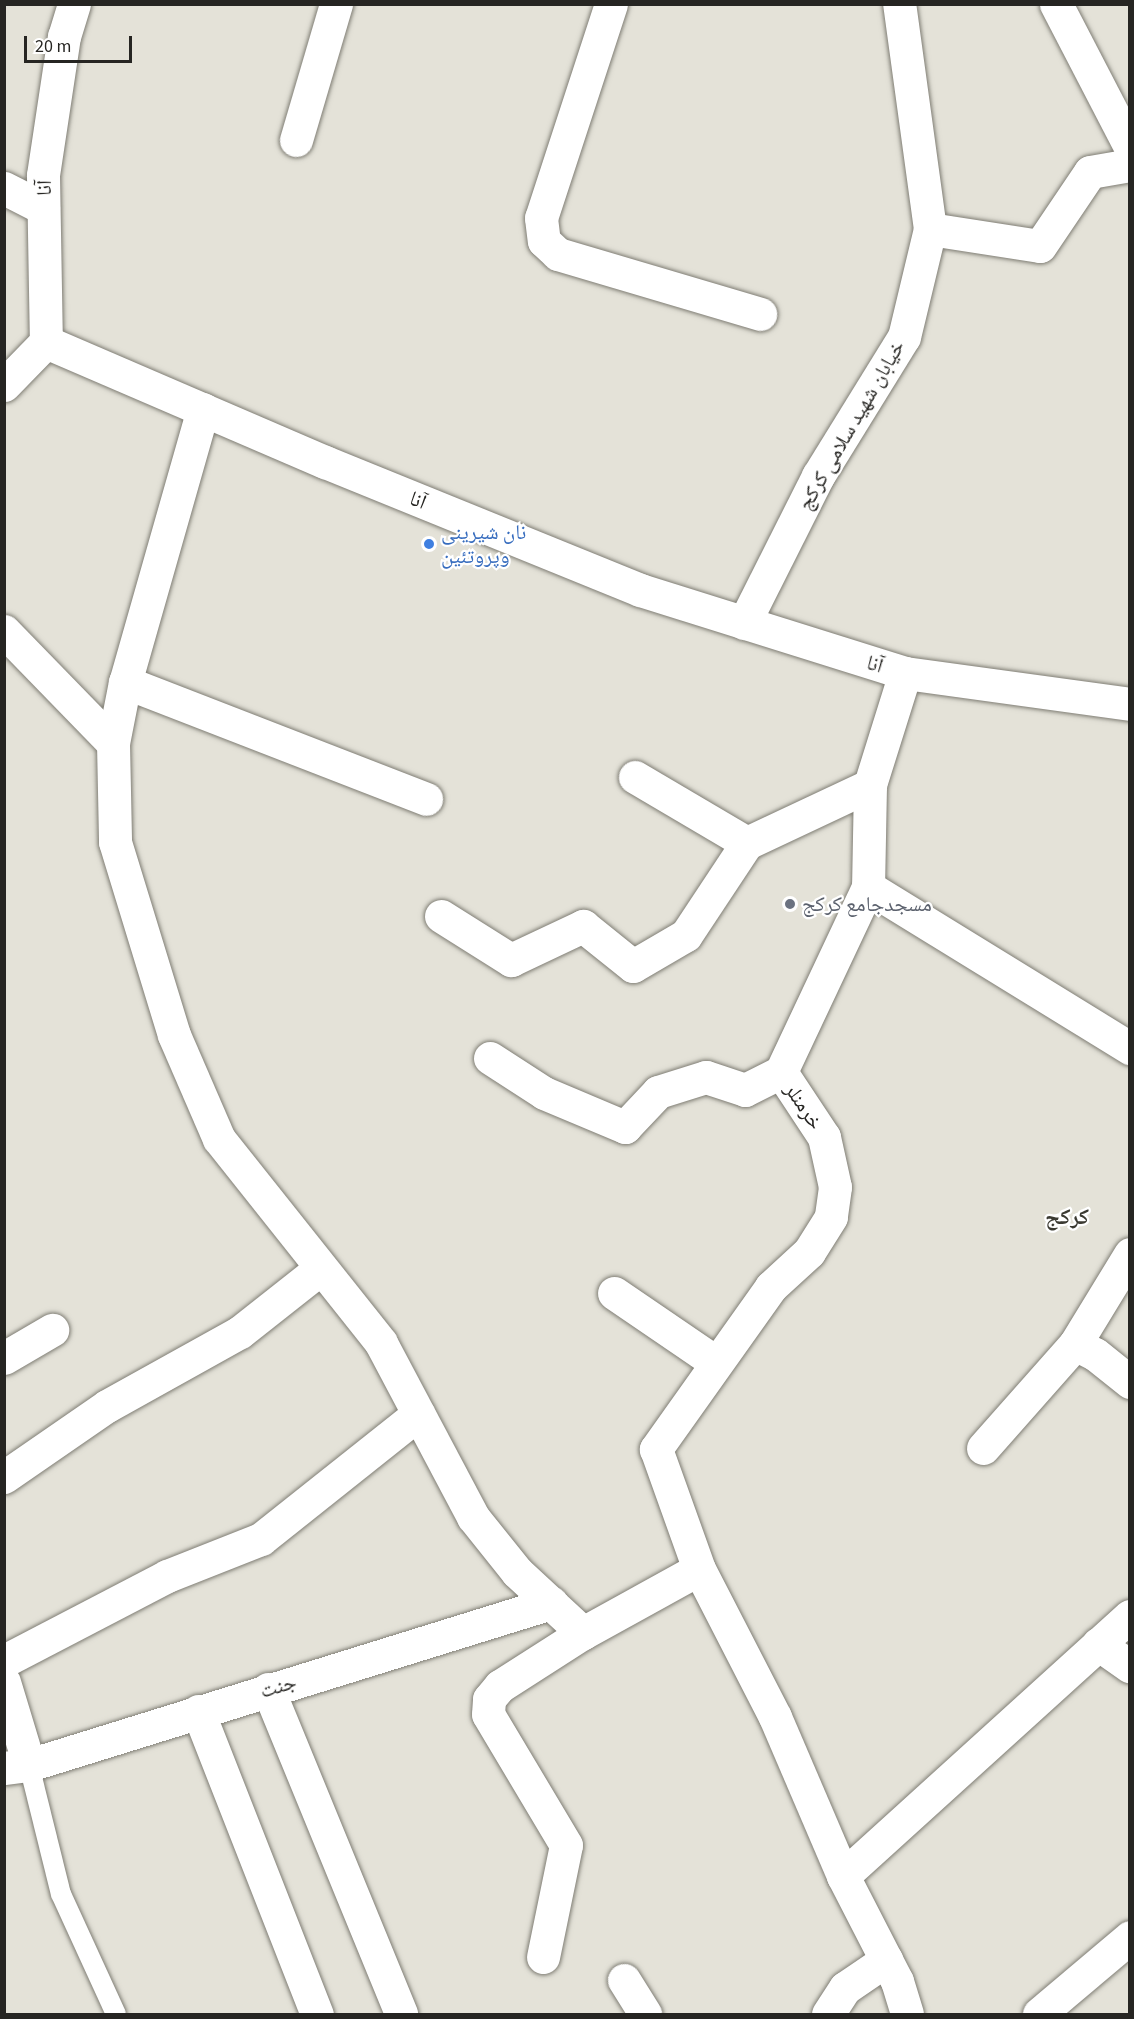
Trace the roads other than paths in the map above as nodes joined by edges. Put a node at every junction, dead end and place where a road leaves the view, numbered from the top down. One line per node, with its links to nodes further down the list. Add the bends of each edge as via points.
1 (74, 4): 10 (street, آنا, via 43,175)
2 (336, 4): 6 (street)
3 (611, 4): 12 (street, via 541,218 544,241 558,254)
4 (899, 4): 11 (street, خیابان شهید سلامی کرکج)
5 (1056, 4): 7 (street)
6 (296, 140)
7 (1130, 147)
8 (1130, 165): 11 (street, via 1090,172 1040,246)
9 (4, 188): 10 (street)
10 (44, 208): 13 (street, آنا)
11 (930, 229): 16 (street, خیابان شهید سلامی کرکج, via 904,337 818,476)
12 (760, 314)
13 (46, 342): 14 (street); 15 (street, آنا)
14 (4, 386)
15 (203, 410): 16 (street, آنا, via 640,590); 19 (street)
16 (744, 623): 18 (street, آنا)
17 (4, 631): 21 (street)
18 (905, 673): 20 (street, آنا); 23 (street, خرمنلر)
19 (125, 681): 21 (street); 24 (street)
20 (1130, 704)
21 (114, 743): 32 (street, via 116,842 174,1035 219,1139)
22 (635, 777): 25 (street)
23 (870, 785): 25 (street); 26 (street, خرمنلر)
24 (426, 799)
25 (747, 843): 27 (street, via 686,935 633,966 583,926 511,960)
26 (868, 887): 28 (street); 30 (street, خرمنلر)
27 (441, 916)
28 (1130, 1048)
29 (490, 1058): 30 (street, via 544,1093 625,1127 658,1092 706,1077 745,1090)
30 (781, 1072): 37 (street, خرمنلر, via 824,1137 835,1187 831,1217 809,1252 771,1287)
31 (1130, 1254): 35 (street)
32 (321, 1268): 39 (street, via 381,1343); 41 (street, via 240,1332 107,1406)
33 (614, 1293): 37 (street)
34 (52, 1330): 36 (street)
35 (1075, 1344): 38 (street); 40 (street)
36 (4, 1358)
37 (715, 1362): 42 (street, خرمنلر, via 656,1449)
38 (1130, 1382)
39 (418, 1414): 43 (street, via 473,1517 517,1572); 47 (street, via 261,1539 167,1576)
40 (983, 1448)
41 (4, 1477)
42 (699, 1569): 45 (street); 53 (street, via 775,1717)
43 (551, 1603): 45 (street); 50 (street, جنت)
44 (1130, 1616): 46 (street)
45 (583, 1633): 55 (street, via 500,1686 489,1699 488,1714 566,1845)
46 (1098, 1644): 48 (street); 53 (street)
47 (4, 1661)
48 (1130, 1665)
49 (4, 1682): 52 (street)
50 (268, 1689): 51 (street, جنت); 60 (street)
51 (198, 1711): 52 (street, جنت); 59 (street)
52 (17, 1767): 58 (lane, via 61,1894)
53 (843, 1876): 56 (street)
54 (1130, 1937): 64 (street)
55 (543, 1957)
56 (886, 1960): 62 (street, via 845,1988); 63 (street)
57 (624, 1980): 61 (street)
58 (116, 2014)
59 (317, 2014)
60 (401, 2014)
61 (645, 2014)
62 (828, 2014)
63 (908, 2014)
64 (1039, 2014)

